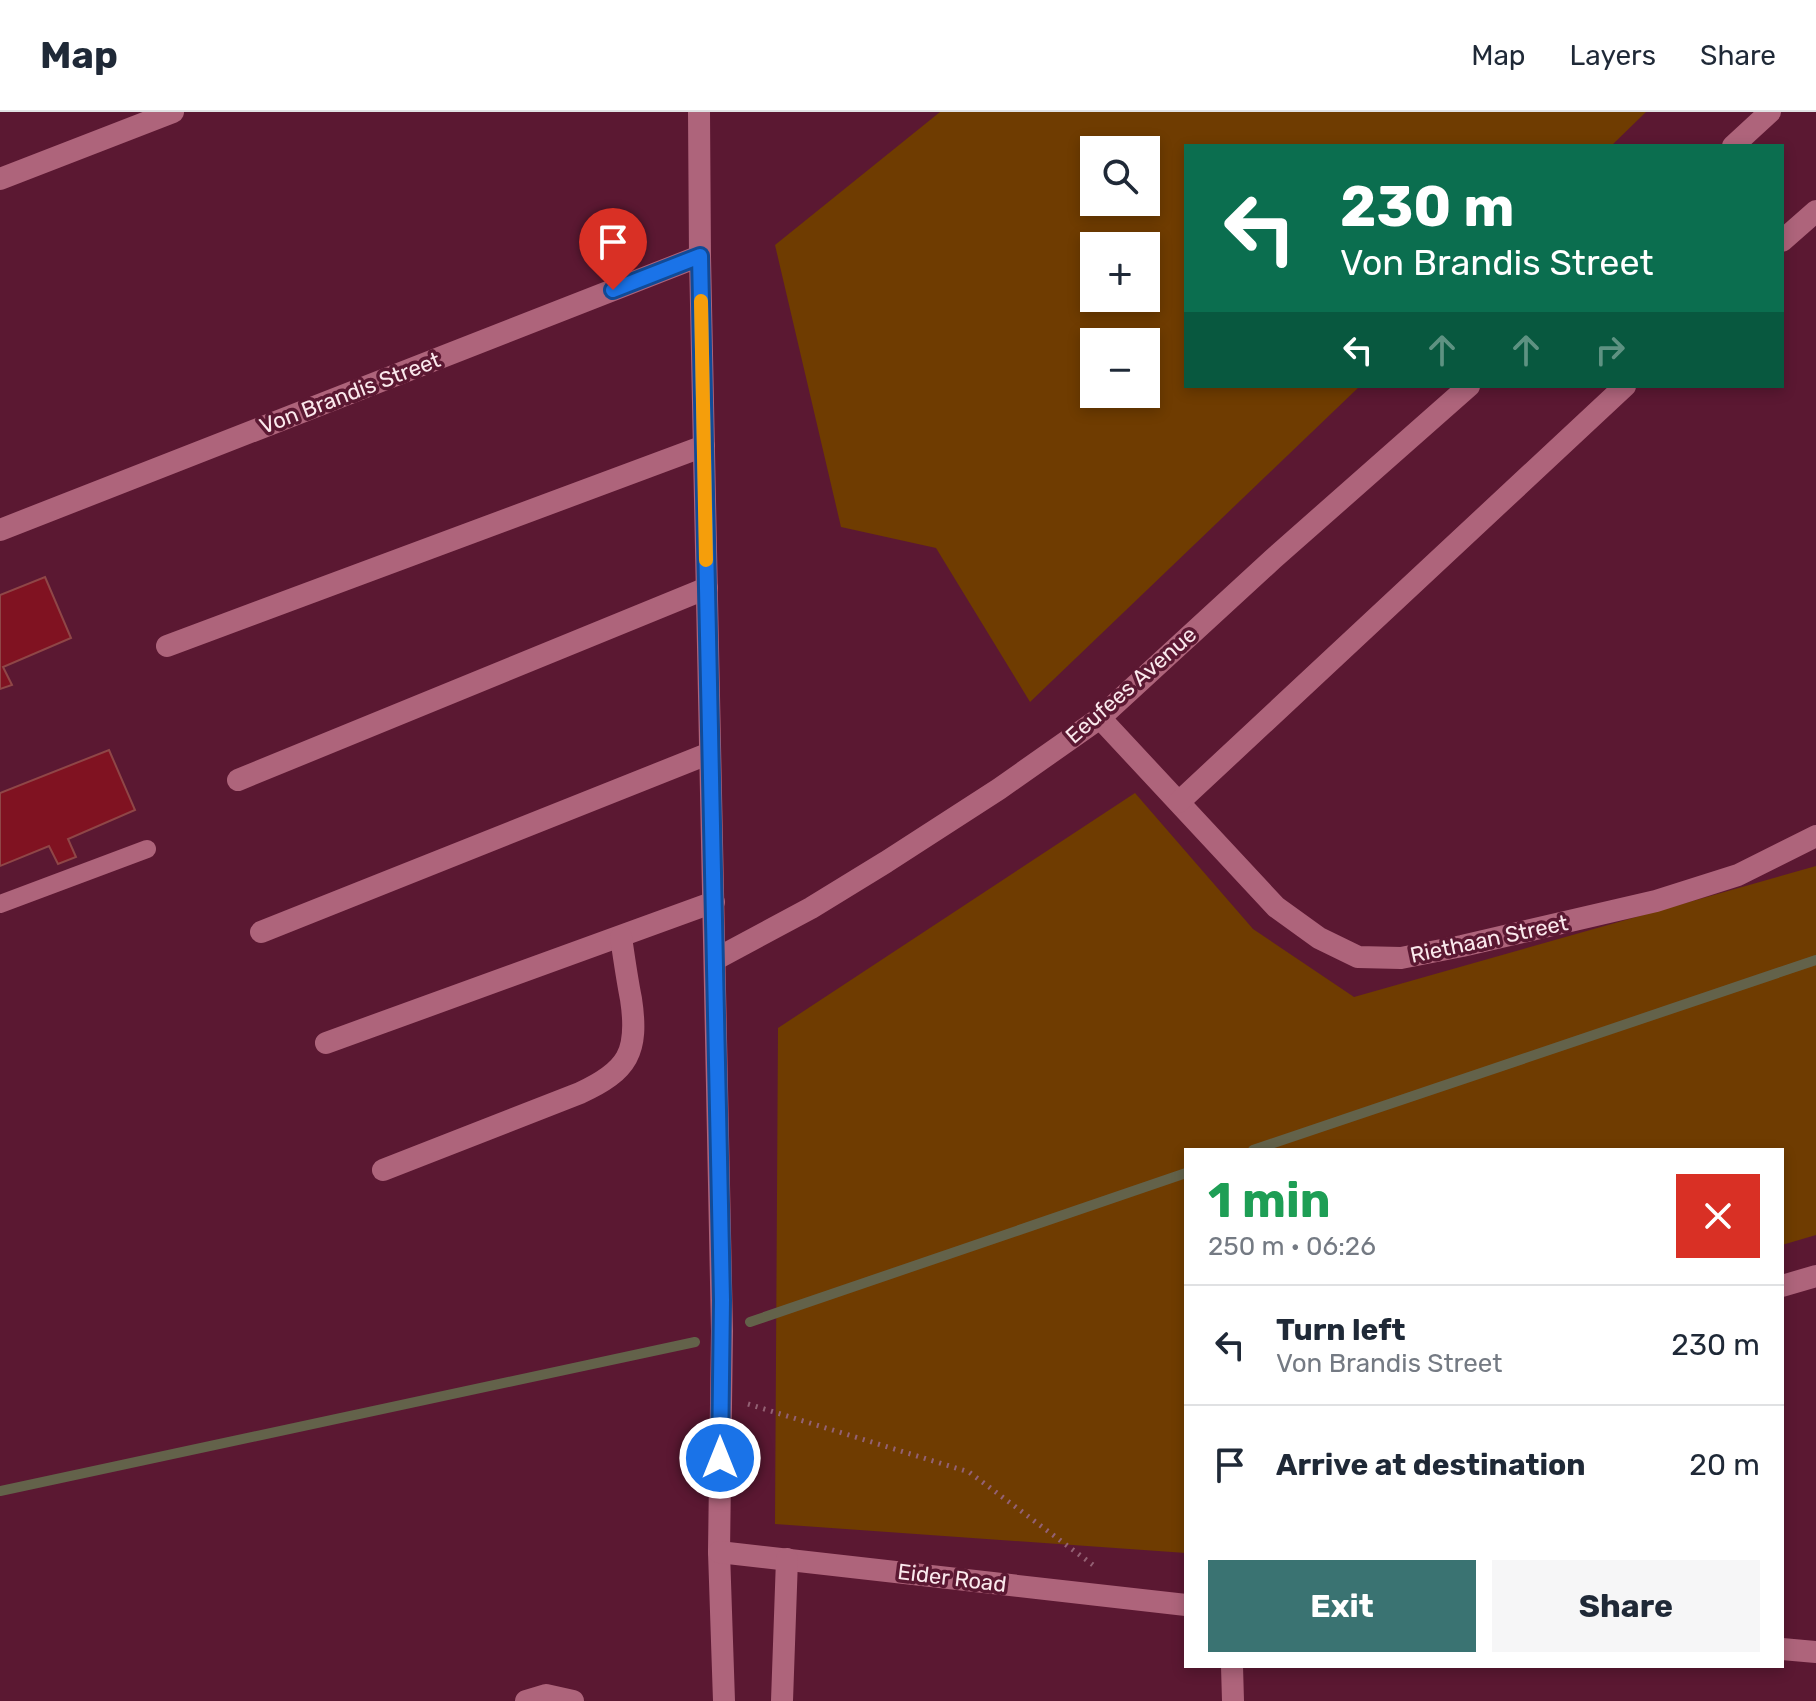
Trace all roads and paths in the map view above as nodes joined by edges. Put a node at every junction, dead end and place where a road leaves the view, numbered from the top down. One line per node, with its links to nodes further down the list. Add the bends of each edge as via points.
1 (173, 112): 5 (street)
2 (699, 112): 8 (street)
3 (1770, 112): 4 (street)
4 (1735, 144)
5 (0, 179)
6 (1816, 211): 7 (street)
7 (1784, 239)
8 (700, 256): 11 (street); 12 (street, Von Brandis Street)
9 (1467, 388): 15 (street, Eeufees Avenue)
10 (1623, 388): 18 (street)
11 (704, 446): 13 (street); 14 (street)
12 (0, 530)
13 (707, 588): 16 (street); 17 (street)
14 (167, 646)
15 (1100, 718): 18 (street, Riethaan Street); 25 (street, Eeufees Avenue, via 861,877)
16 (710, 753): 21 (street); 23 (street)
17 (238, 780)
18 (1179, 802): 19 (street, Riethaan Street, via 1276,907 1319,938 1358,957 1401,958 1656,901 1738,875)
19 (1816, 836)
20 (147, 849): 22 (lane)
21 (714, 902): 24 (street); 25 (street)
22 (0, 904)
23 (261, 932)
24 (621, 937): 26 (street); 27 (street, via 634,1035 618,1070 580,1093)
25 (716, 959): 30 (street)
26 (326, 1043)
27 (383, 1170)
28 (1816, 1276): 29 (street)
29 (1784, 1285)
30 (720, 1396): 31 (street); 33 (path, via 969,1472)
31 (719, 1552): 32 (street, Eider Road); 40 (street)
32 (787, 1559): 33 (street, Eider Road); 41 (street)
33 (1138, 1600): 34 (street, Eider Road)
34 (1184, 1605)
35 (1784, 1649): 36 (street)
36 (1816, 1652)
37 (1232, 1668): 42 (street)
38 (526, 1701): 39 (street, via 546,1695)
39 (573, 1701)
40 (724, 1701)
41 (782, 1701)
42 (1233, 1701)

